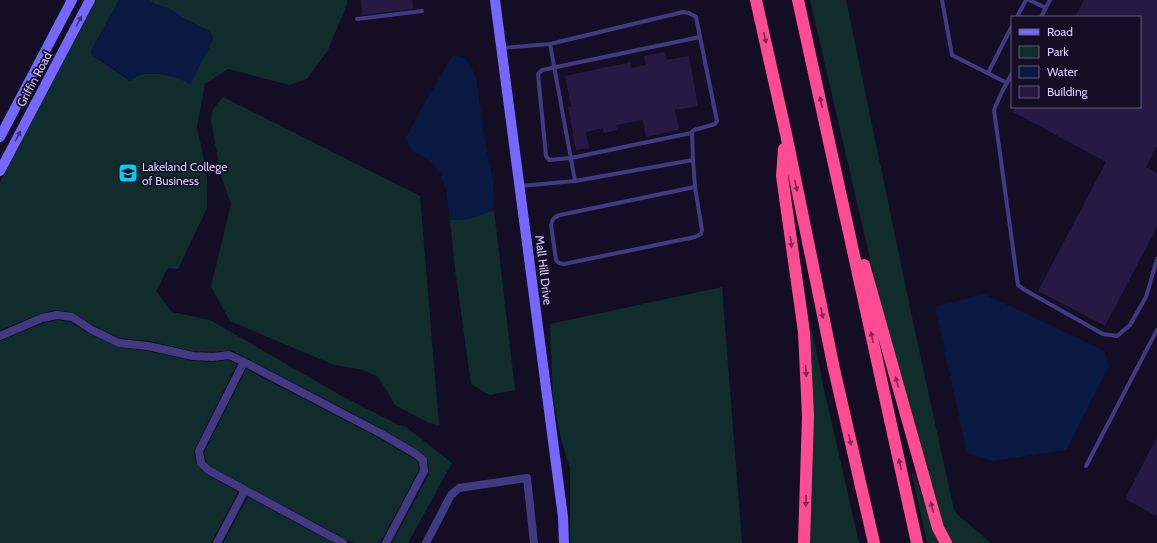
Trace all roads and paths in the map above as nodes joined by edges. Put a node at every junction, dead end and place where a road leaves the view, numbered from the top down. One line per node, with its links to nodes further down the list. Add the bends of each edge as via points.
1 (72, 0): 24 (street, Griffin Road)
2 (90, 0): 28 (street, Griffin Road, one-way to 2)
3 (495, 0): 17 (street, Mall Hill Drive)
4 (756, 0): 23 (highway, one-way to 23)
5 (798, 0): 25 (highway, one-way to 5)
6 (942, 0): 19 (lane, via 952,55)
7 (1027, 0): 9 (lane); 11 (lane)
8 (1050, 0): 9 (lane)
9 (1046, 8): 12 (lane)
10 (422, 10): 13 (lane)
11 (1018, 16)
12 (1042, 16)
13 (357, 19)
14 (1011, 28): 19 (lane)
15 (700, 38): 16 (lane, via 696,17 683,12); 18 (lane); 22 (lane, via 717,121)
16 (550, 44): 17 (lane); 18 (lane)
17 (501, 48): 30 (street, Mall Hill Drive)
18 (554, 68): 26 (lane); 26 (lane, via 542,70 538,74 546,156 552,161)
19 (988, 73): 21 (lane)
20 (1011, 75): 21 (lane)
21 (1006, 83): 32 (lane, via 994,110 1018,284 1103,334 1117,336 1130,325 1146,297)
22 (692, 133): 26 (lane); 27 (lane)
23 (786, 134): 44 (highway, one-way to 44, via 782,176 804,332 808,416); 45 (highway, one-way to 45, via 834,369)
24 (0, 137)
25 (829, 140): 46 (highway, one-way to 25); 47 (highway, one-way to 25, via 938,528)
26 (571, 158): 29 (lane)
27 (693, 160): 29 (lane); 31 (lane)
28 (0, 171)
29 (575, 180): 30 (lane)
30 (520, 186): 43 (street, Mall Hill Drive, via 563,517)
31 (695, 187): 31 (lane, via 701,234 564,264 556,260 551,225 554,217)
32 (1157, 259)
33 (1157, 330): 36 (lane)
34 (0, 336): 35 (street, via 42,318 57,315 72,317 92,330 119,342 193,356 228,355)
35 (244, 362): 37 (street, via 199,451 201,463 208,470); 40 (street, via 380,433 423,460 424,472)
36 (1086, 466)
37 (245, 490): 38 (street); 39 (street)
38 (217, 543)
39 (343, 543)
40 (386, 543)
41 (426, 543): 42 (street, via 451,495 459,488 527,478)
42 (534, 543)
43 (564, 543)
44 (804, 543)
45 (874, 543)
46 (917, 543)
47 (946, 543)

